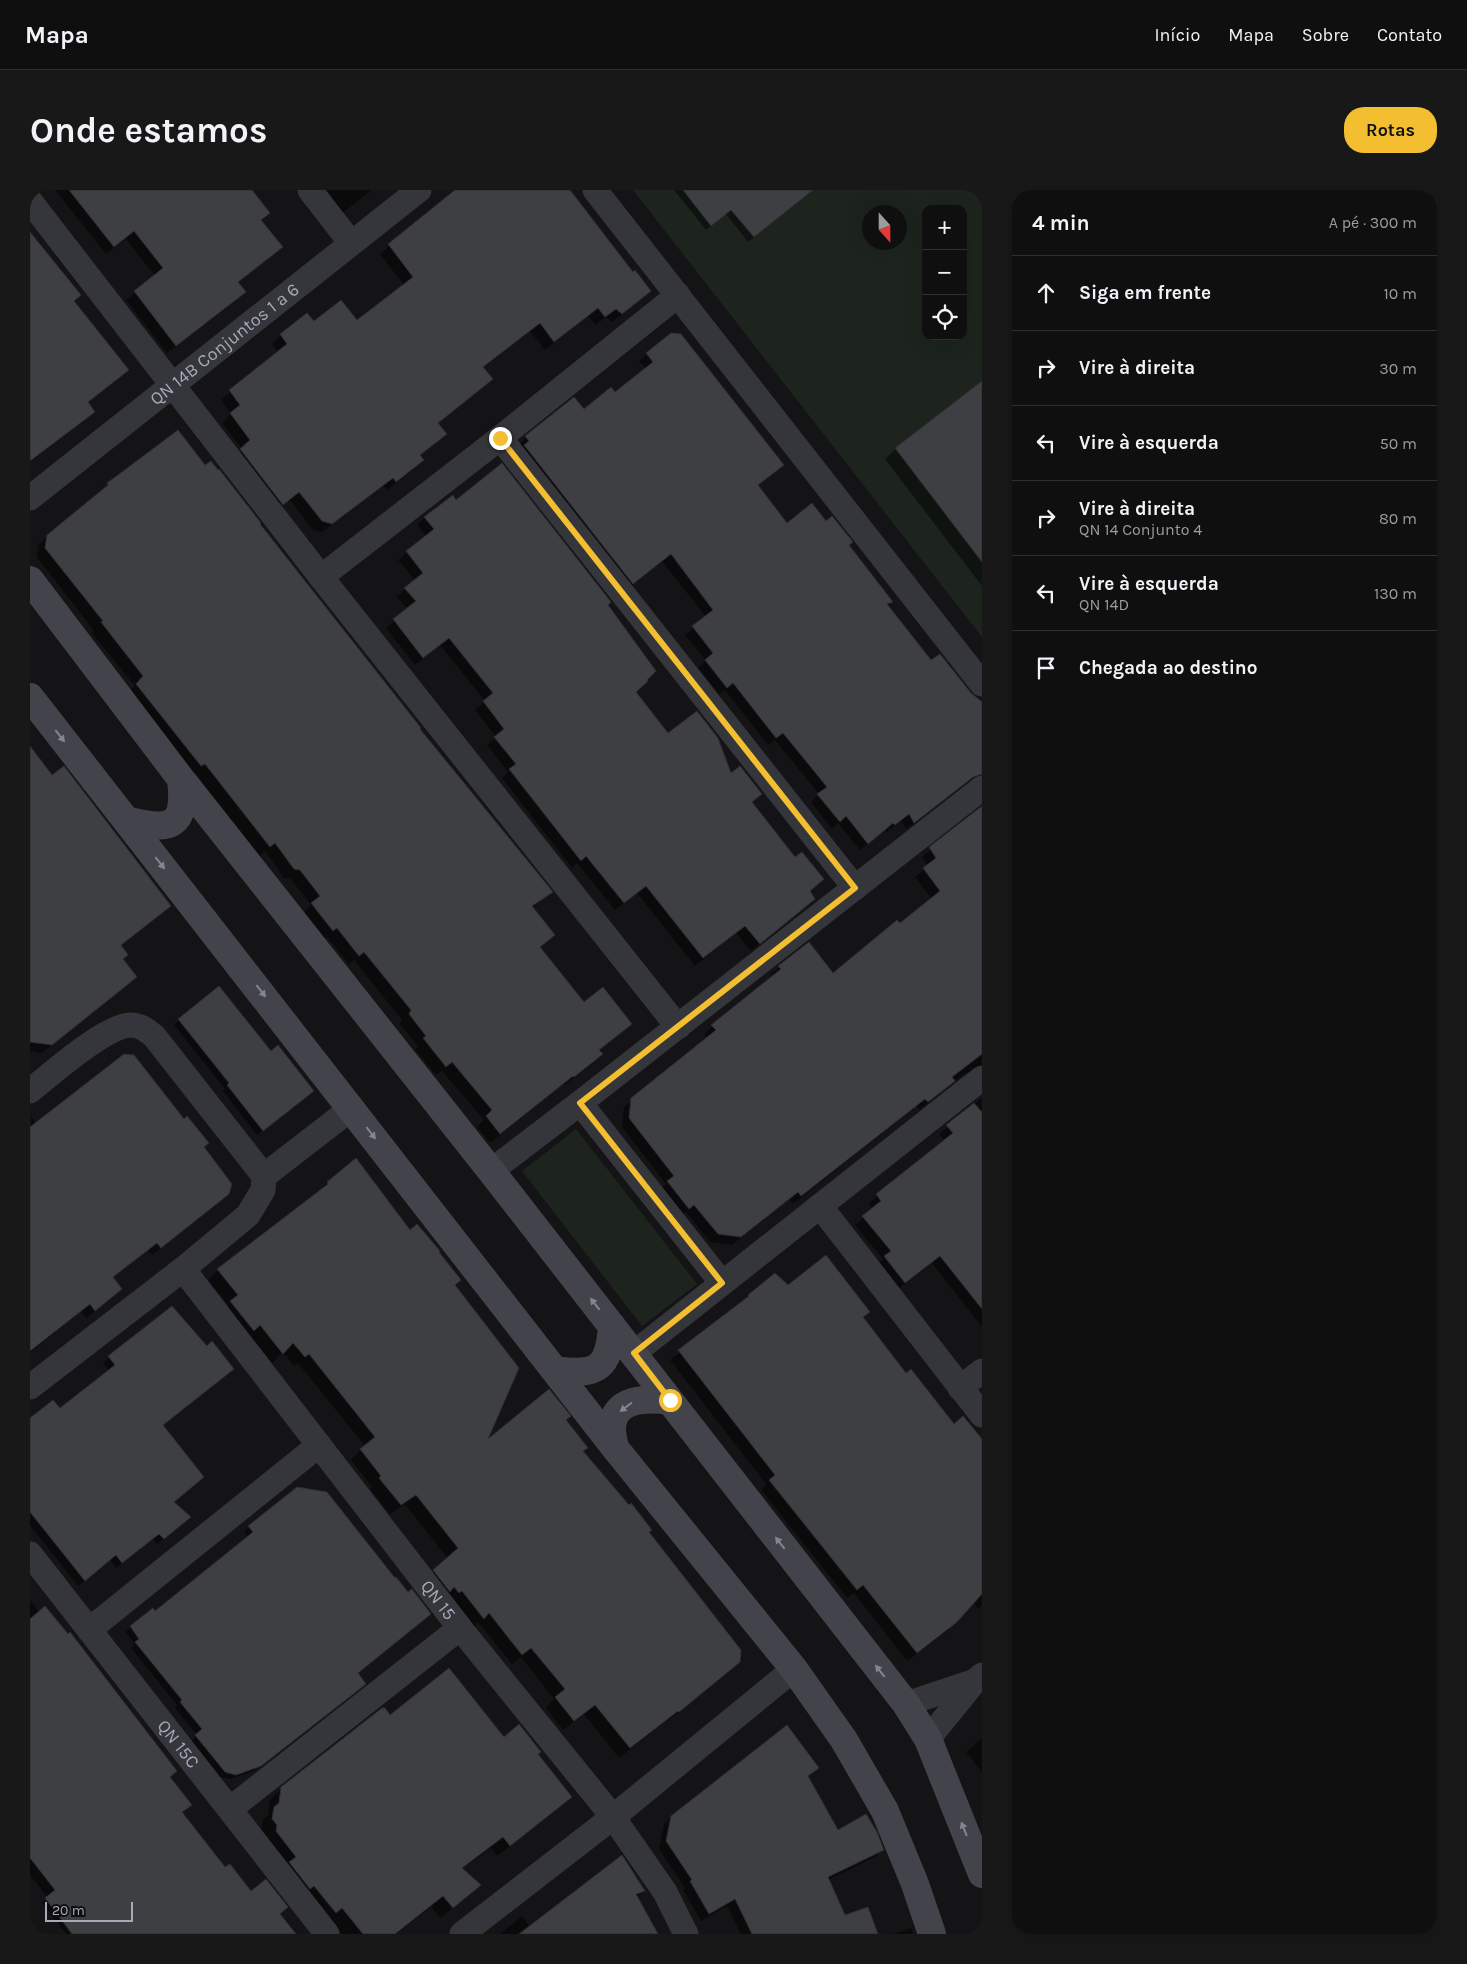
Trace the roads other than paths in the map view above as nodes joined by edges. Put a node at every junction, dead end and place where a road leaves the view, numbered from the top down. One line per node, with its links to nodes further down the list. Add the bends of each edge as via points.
1 (310, 190): 5 (street)
2 (419, 190): 5 (street, QN 14B Conjuntos 1 a 6)
3 (595, 190): 6 (street)
4 (30, 201): 7 (street)
5 (352, 243): 7 (street, QN 14B Conjuntos 1 a 6)
6 (678, 295): 8 (street); 12 (street)
7 (171, 386): 9 (street, QN 14B Conjuntos 1 a 6); 10 (street)
8 (500, 438): 10 (street); 17 (street)
9 (30, 498)
10 (321, 578): 18 (street)
11 (30, 580): 14 (main road)
12 (982, 684)
13 (30, 697): 16 (main road, one-way to 16)
14 (180, 779): 16 (main road, via 183,801 174,822 153,826); 23 (main road)
15 (982, 788): 17 (street)
16 (126, 820): 22 (main road, one-way to 22)
17 (855, 888): 18 (street)
18 (678, 1026): 21 (street)
19 (982, 1078): 25 (street)
20 (32, 1085): 24 (street, via 113,1030 129,1025 142,1027 154,1036)
21 (580, 1103): 23 (street); 27 (street)
22 (352, 1108): 24 (street); 30 (main road, one-way to 30)
23 (491, 1171): 28 (main road, one-way to 23)
24 (264, 1176): 26 (street, via 263,1190 248,1214)
25 (820, 1206): 27 (street); 33 (street)
26 (183, 1269): 32 (street); 36 (street, QN 15)
27 (722, 1283): 29 (street)
28 (612, 1326): 29 (main road); 30 (main road, via 611,1348 596,1369 583,1373)
29 (634, 1353): 34 (main road)
30 (556, 1370): 37 (main road)
31 (982, 1371): 33 (street)
32 (30, 1387)
33 (960, 1388): 35 (street)
34 (670, 1400): 37 (main road, one-way to 37, via 636,1400 623,1407 614,1417); 43 (main road, one-way to 34)
35 (982, 1415)
36 (319, 1445): 39 (street, QN 15); 40 (street)
37 (615, 1448): 41 (main road)
38 (30, 1554): 40 (street, QN 15C)
39 (460, 1628): 45 (street); 46 (street, QN 15)
40 (89, 1630): 45 (street, QN 15C)
41 (794, 1669): 46 (street); 51 (main road, via 844,1740 885,1811)
42 (978, 1678): 43 (street); 44 (street)
43 (906, 1704): 44 (main road)
44 (928, 1739): 47 (main road, one-way to 44)
45 (230, 1809): 48 (street, QN 15C)
46 (613, 1817): 49 (street); 50 (street, QN 15, via 665,1892)
47 (982, 1874)
48 (327, 1934)
49 (462, 1934)
50 (686, 1934)
51 (932, 1934)

